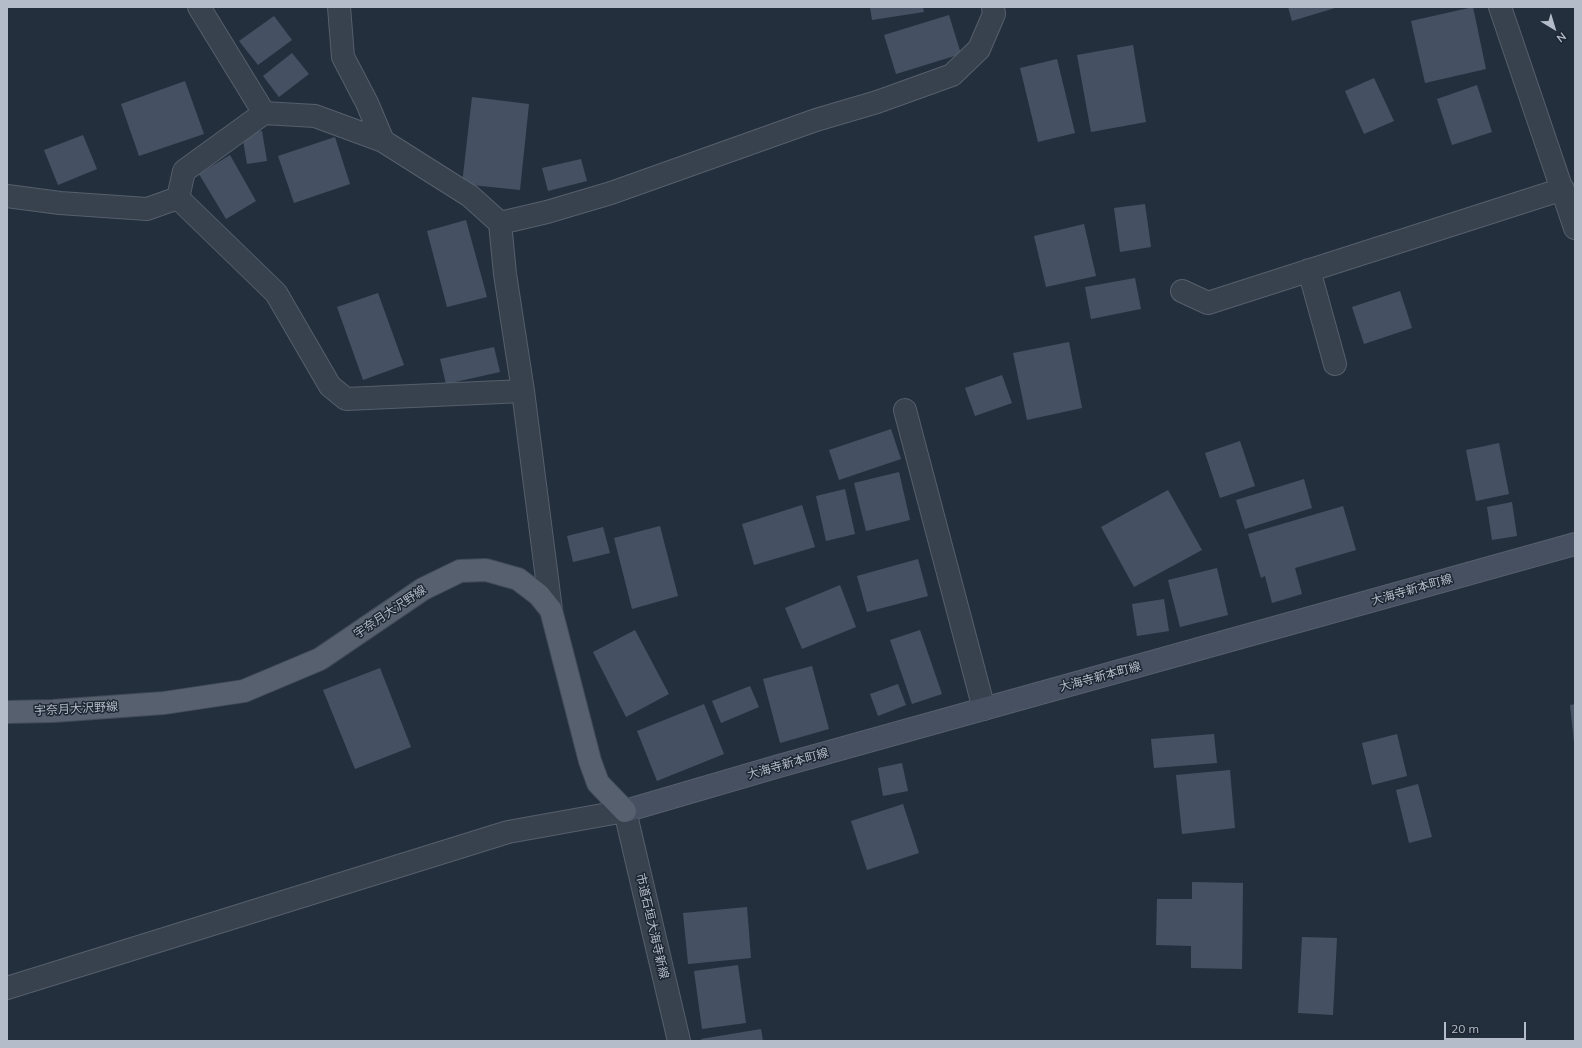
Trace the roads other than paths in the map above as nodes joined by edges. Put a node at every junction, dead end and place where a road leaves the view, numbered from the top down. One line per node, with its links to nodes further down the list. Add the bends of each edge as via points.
1 (199, 7): 5 (street)
2 (339, 7): 6 (street, via 343,57)
3 (993, 7): 10 (street, via 994,14 979,49 952,75 611,192 547,212)
4 (1500, 7): 7 (street)
5 (264, 113): 6 (street, via 315,116); 9 (street, via 184,171)
6 (383, 141): 10 (street, via 470,196)
7 (1563, 189): 11 (street); 12 (street)
8 (7, 196): 9 (street, via 146,210)
9 (178, 198): 15 (street, via 276,293 330,386 346,400)
10 (500, 223): 15 (street)
11 (1575, 228)
12 (1309, 270): 13 (street, via 1208,303); 14 (street)
13 (1182, 291)
14 (1335, 364)
15 (523, 391): 18 (street)
16 (905, 410): 19 (street)
17 (1575, 544): 19 (main road, 大海寺新本町線)
18 (552, 610): 20 (main road, 宇奈月大沢野線, via 539,595 518,579 486,570 460,570 423,589 320,659 244,691 164,703); 21 (main road, 宇奈月大沢野線, via 590,761 598,783)
19 (984, 709): 21 (main road, 大海寺新本町線)
20 (7, 712)
21 (625, 812): 22 (street, via 508,832); 23 (street, 市道石垣大海寺新線)
22 (7, 988)
23 (679, 1041)

